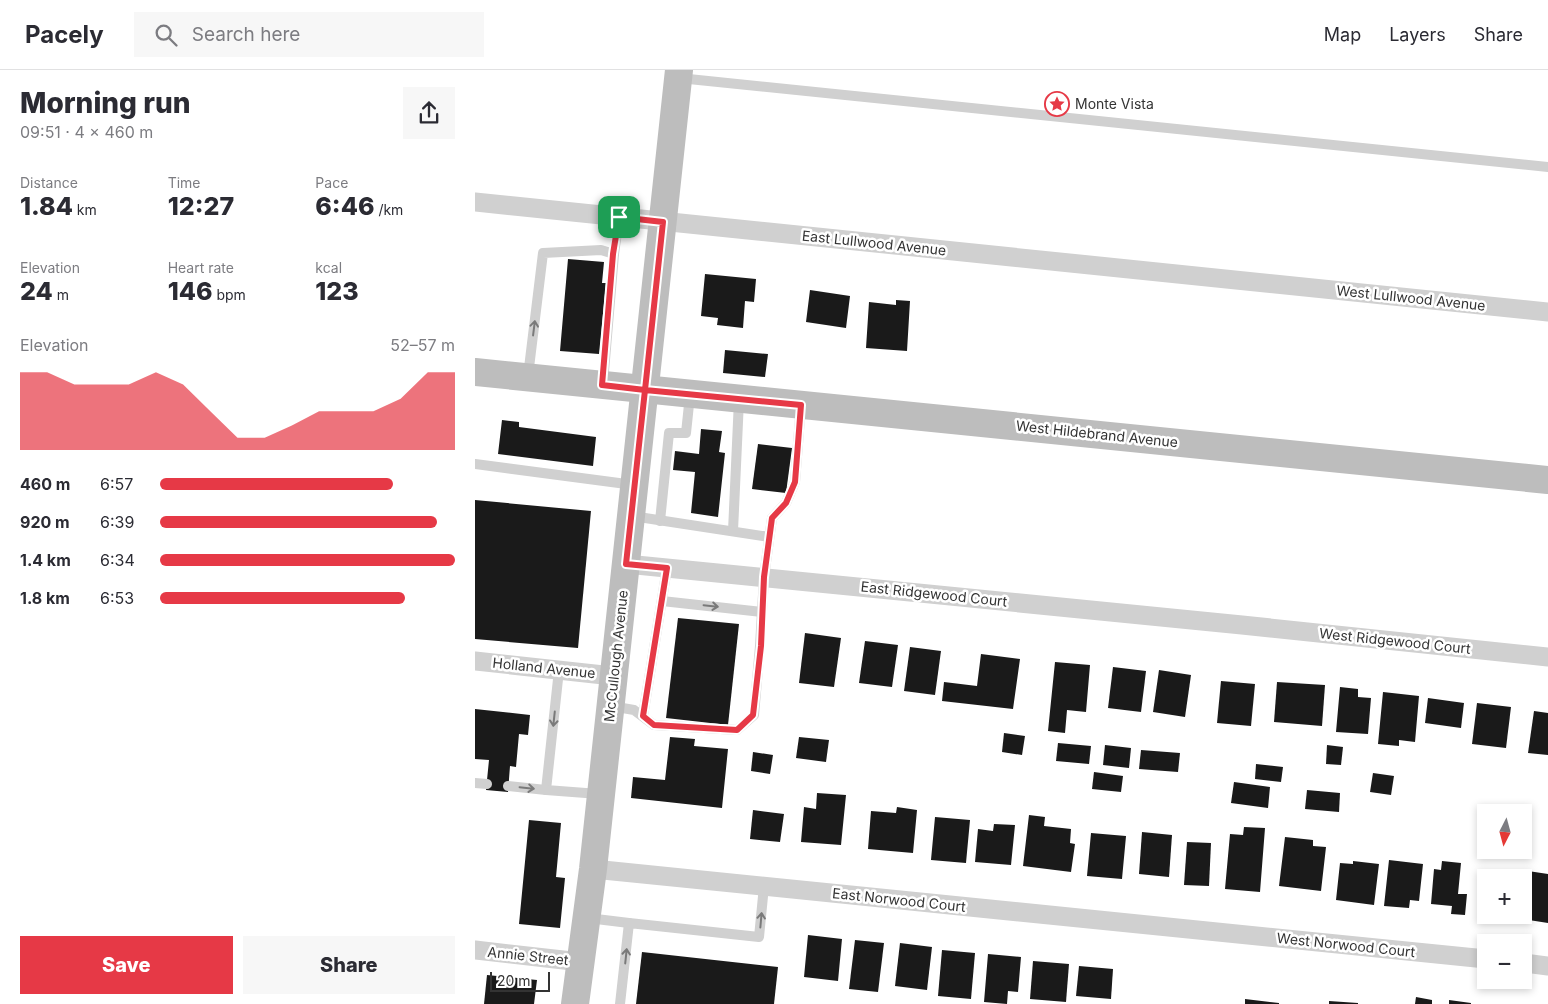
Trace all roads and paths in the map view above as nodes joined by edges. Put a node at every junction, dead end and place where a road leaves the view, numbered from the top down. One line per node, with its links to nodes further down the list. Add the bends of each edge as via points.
1 (679, 74): 2 (lane); 5 (main road, McCullough Avenue)
2 (1548, 167)
3 (475, 202): 4 (street, East Lullwood Avenue)
4 (619, 217): 5 (street, East Lullwood Avenue); 6 (lane)
5 (663, 222): 7 (street, East Lullwood Avenue); 12 (main road, McCullough Avenue)
6 (613, 254): 10 (lane, one-way to 6, via 543,253 601,250); 11 (lane)
7 (1273, 284): 8 (street, West Lullwood Avenue)
8 (1548, 312)
9 (475, 372): 10 (main road, West Hildebrand Avenue)
10 (528, 377): 11 (main road, West Hildebrand Avenue)
11 (602, 385): 12 (main road, West Hildebrand Avenue)
12 (645, 390): 13 (main road, West Hildebrand Avenue); 18 (main road, McCullough Avenue)
13 (690, 394): 14 (main road, West Hildebrand Avenue); 20 (lane, via 686,433 669,432)
14 (739, 399): 15 (main road, West Hildebrand Avenue); 21 (lane)
15 (801, 405): 17 (main road, West Hildebrand Avenue); 22 (lane, via 795,482 786,503 772,518)
16 (475, 464): 18 (lane)
17 (1548, 480)
18 (635, 486): 19 (main road, McCullough Avenue)
19 (631, 516): 20 (lane); 23 (main road, McCullough Avenue)
20 (660, 521): 21 (lane)
21 (733, 532): 22 (lane)
22 (769, 537): 25 (lane)
23 (626, 564): 24 (street, East Ridgewood Court); 32 (main road, McCullough Avenue)
24 (667, 568): 25 (street, East Ridgewood Court); 26 (lane)
25 (764, 577): 27 (lane); 28 (street, East Ridgewood Court)
26 (662, 601): 27 (lane, one-way to 27); 34 (lane)
27 (762, 612): 34 (lane, via 753,715 737,730 654,725)
28 (1242, 625): 29 (street, West Ridgewood Court)
29 (1548, 658)
30 (477, 665): 31 (street, Holland Avenue)
31 (559, 670): 32 (street, Holland Avenue); 38 (lane, one-way to 38)
32 (613, 676): 33 (main road, McCullough Avenue)
33 (610, 706): 34 (lane, via 634,710); 39 (main road, McCullough Avenue)
34 (643, 716)
35 (475, 783): 36 (lane)
36 (487, 784)
37 (508, 786): 38 (lane, one-way to 38)
38 (546, 790): 39 (lane)
39 (601, 795): 40 (main road, McCullough Avenue)
40 (593, 869): 41 (street, East Norwood Court); 42 (main road, McCullough Avenue)
41 (764, 886): 43 (lane, one-way to 41, via 759,937); 44 (street, East Norwood Court)
42 (587, 918): 43 (lane); 47 (main road, McCullough Avenue)
43 (629, 923): 51 (lane, one-way to 43)
44 (1205, 930): 46 (street, West Norwood Court)
45 (475, 950): 47 (street, Annie Street)
46 (1477, 958)
47 (581, 962): 50 (main road, McCullough Avenue)
48 (1532, 964): 49 (street)
49 (1548, 966)
50 (575, 1004)
51 (620, 1004)

